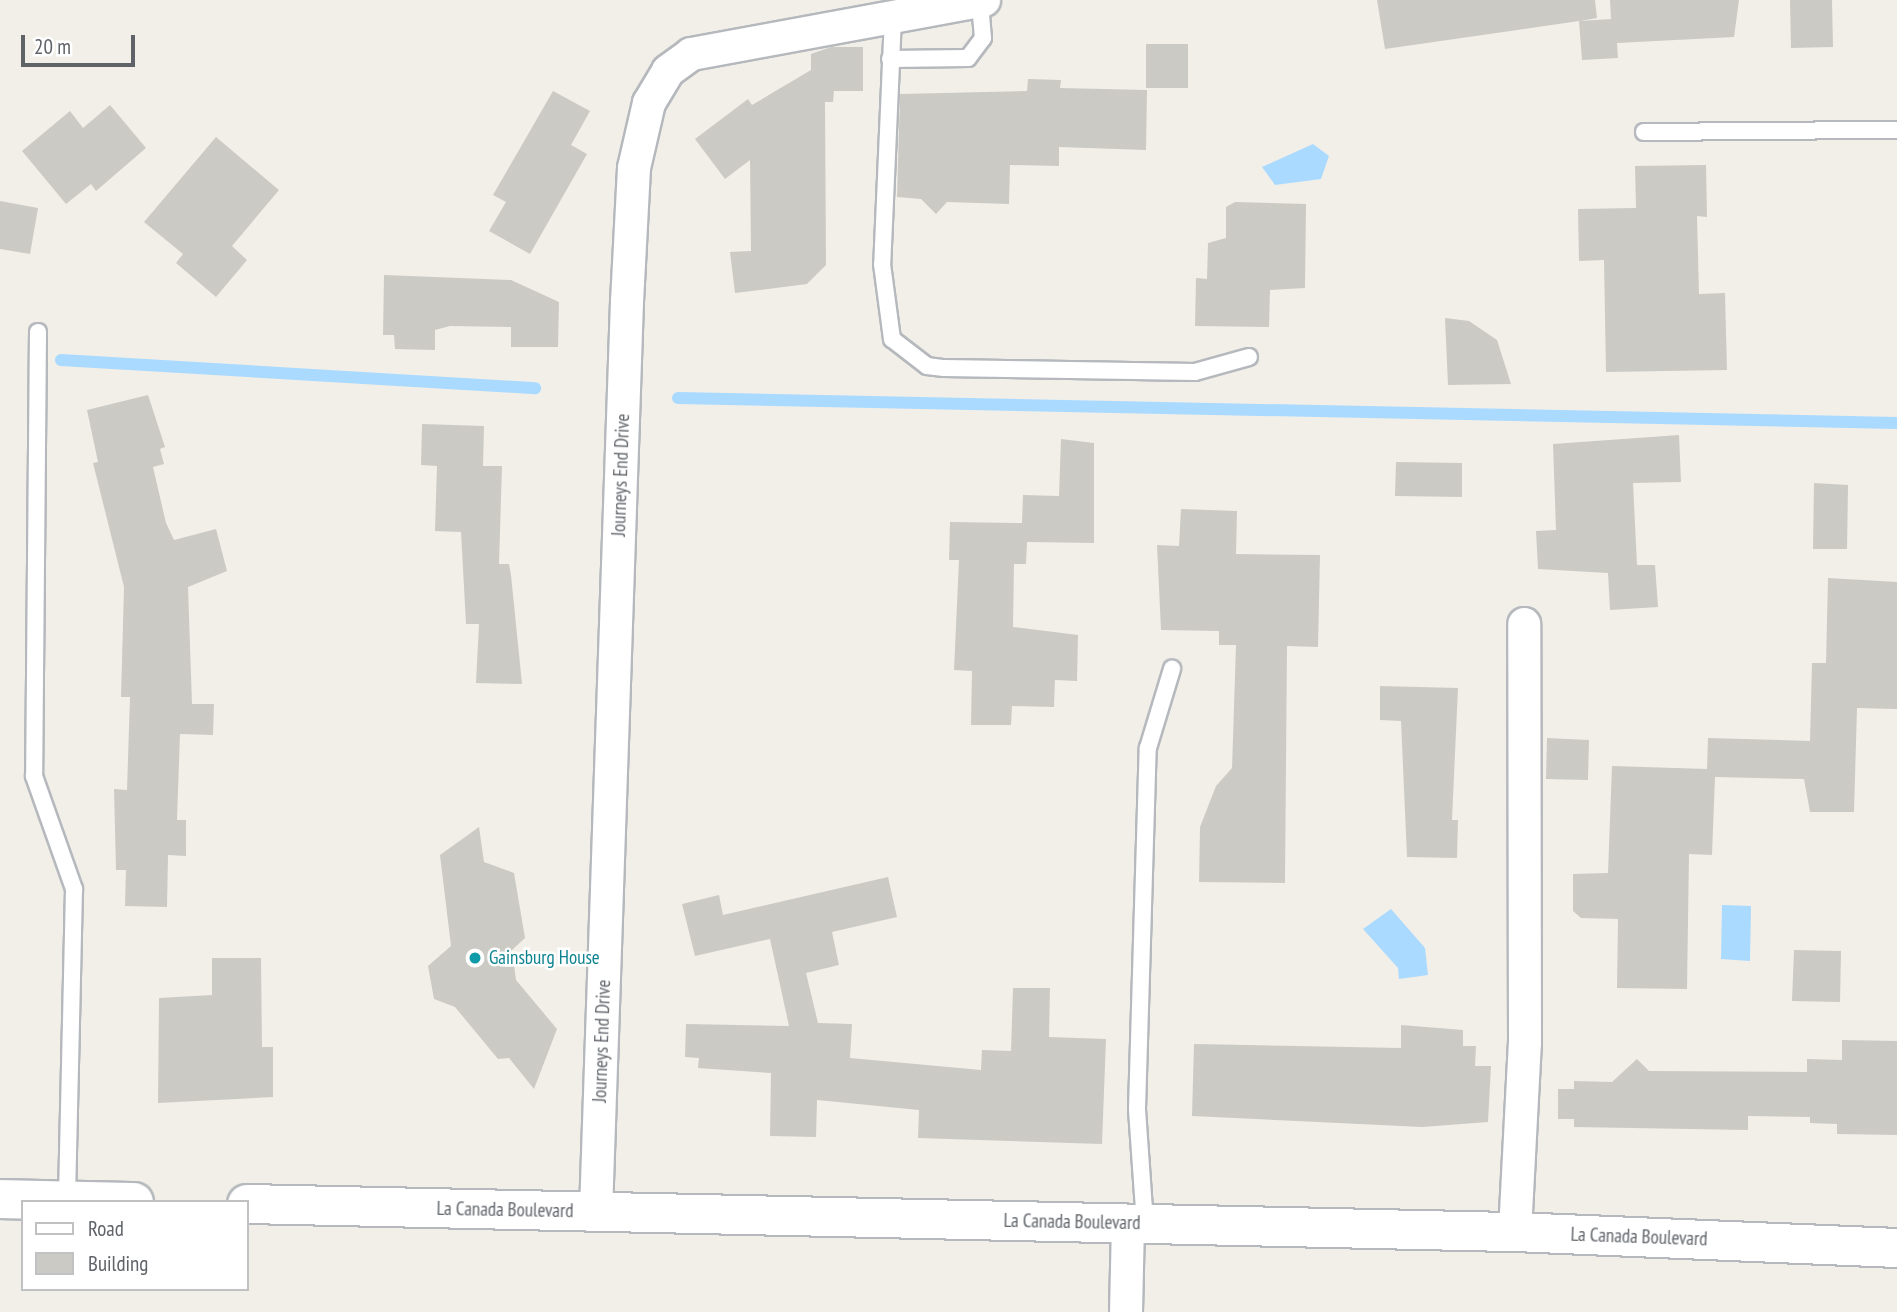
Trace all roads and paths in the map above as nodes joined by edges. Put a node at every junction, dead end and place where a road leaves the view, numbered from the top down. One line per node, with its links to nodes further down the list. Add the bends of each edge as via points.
1 (982, 0): 2 (street, Journeys End Drive); 3 (lane, via 983,38 968,58)
2 (893, 17): 3 (lane); 13 (street, Journeys End Drive, via 691,54 668,71 649,103 634,168 627,302)
3 (890, 59): 7 (lane, via 883,295 892,339 909,354 944,369 1141,373 1195,372)
4 (1897, 130): 5 (lane)
5 (1644, 132)
6 (38, 332): 11 (lane, via 34,776 74,889)
7 (1249, 358)
8 (1524, 624): 15 (street, via 1526,988)
9 (1172, 669): 14 (lane, via 1148,748)
10 (0, 1199): 11 (street)
11 (67, 1200)
12 (248, 1204): 13 (street, La Canada Boulevard)
13 (596, 1212): 14 (street, La Canada Boulevard)
14 (1137, 1224): 15 (street, La Canada Boulevard); 17 (street)
15 (1515, 1232): 16 (street, La Canada Boulevard)
16 (1897, 1248)
17 (1126, 1312)

